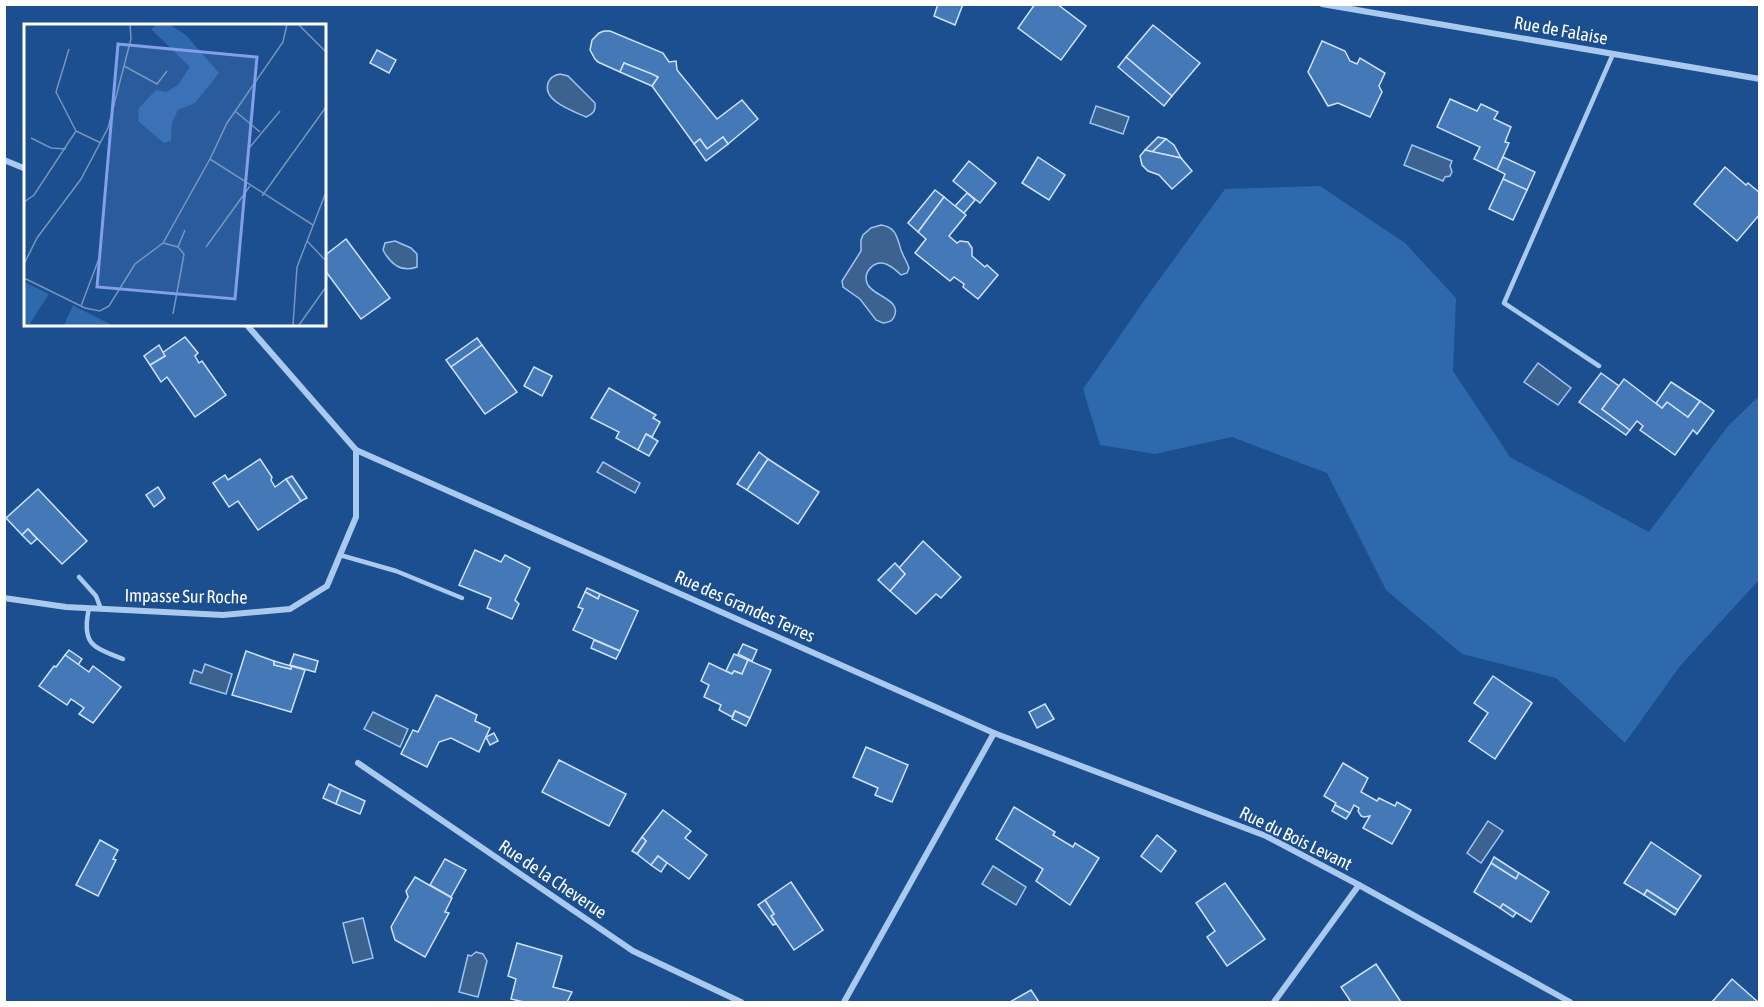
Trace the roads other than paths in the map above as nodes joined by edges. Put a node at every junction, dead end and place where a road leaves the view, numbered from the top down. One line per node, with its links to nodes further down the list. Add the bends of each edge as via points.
1 (1322, 4): 2 (street, Rue de Falaise)
2 (1613, 54): 3 (street, Rue de Falaise); 7 (lane, via 1504,303)
3 (1760, 79)
4 (4, 160): 5 (street)
5 (24, 168)
6 (248, 326): 8 (street, Rue des Grandes Terres)
7 (1599, 366)
8 (356, 450): 9 (street, Impasse Sur Roche, via 356,517); 16 (street, Rue des Grandes Terres)
9 (340, 555): 12 (lane, via 396,571); 14 (street, Impasse Sur Roche, via 327,586 290,609 223,615)
10 (80, 577): 14 (lane)
11 (4, 598): 13 (street, Impasse Sur Roche)
12 (462, 598)
13 (88, 608): 14 (street, Impasse Sur Roche); 15 (lane, via 87,637 98,649)
14 (101, 609)
15 (123, 659)
16 (994, 733): 18 (street, Rue du Bois Levant, via 1266,836); 20 (street)
17 (358, 763): 19 (street, Rue de la Cheverue, via 633,951)
18 (1359, 885): 21 (street); 22 (street, Rue du Bois Levant)
19 (741, 1002)
20 (844, 1002)
21 (1274, 1002)
22 (1570, 1002)

